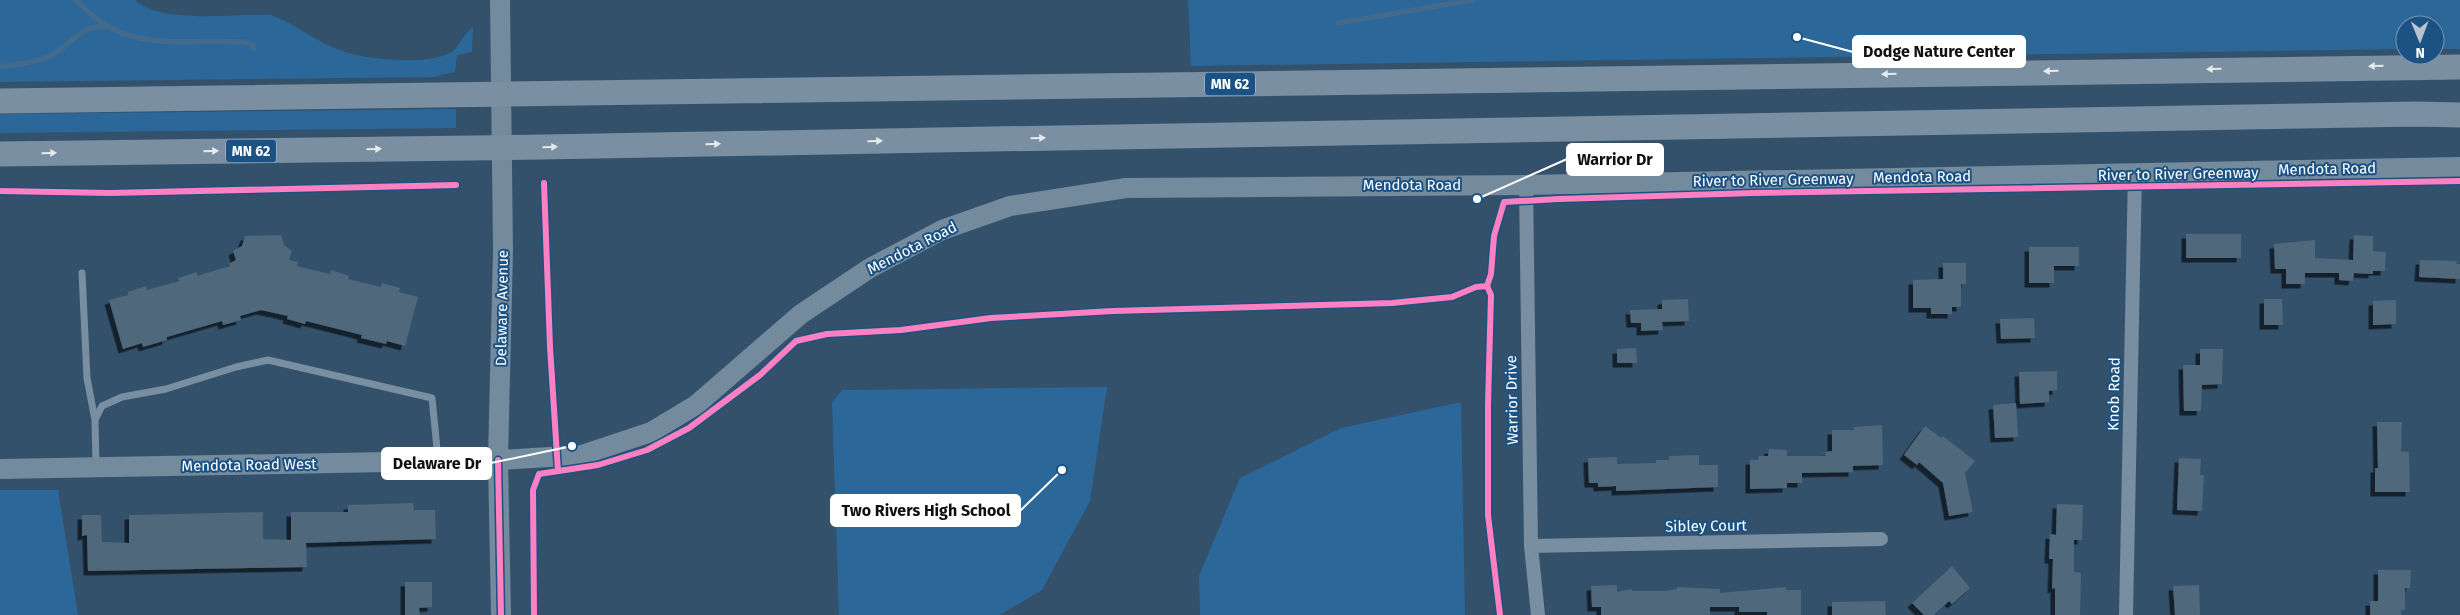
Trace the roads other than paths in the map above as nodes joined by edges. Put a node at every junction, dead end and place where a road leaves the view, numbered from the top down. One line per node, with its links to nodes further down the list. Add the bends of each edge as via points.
1 (500, 0): 3 (street, Delaware Avenue)
2 (2460, 67): 3 (highway, MN 62, one-way to 3)
3 (501, 95): 4 (highway, MN 62); 6 (street, Delaware Avenue)
4 (0, 101)
5 (2460, 115): 6 (highway, MN 62, one-way to 5)
6 (502, 147): 7 (highway, MN 62, one-way to 6); 13 (street, Delaware Avenue)
7 (0, 154)
8 (2460, 167): 9 (street, Mendota Road)
9 (2135, 173): 10 (street, Mendota Road); 21 (street, Knob Road)
10 (1526, 184): 13 (street, Mendota Road, via 1126,188 1010,206 942,230 870,268 801,314 696,405 650,432 582,455); 18 (street, Warrior Drive)
11 (82, 273): 12 (lane, via 87,378)
12 (95, 420): 14 (lane, via 102,406 122,397 166,389 268,360 432,398); 15 (lane)
13 (498, 460): 14 (street, Mendota Road West); 19 (street, Delaware Avenue)
14 (438, 462): 15 (street, Mendota Road West)
15 (96, 468): 16 (street, Mendota Road West)
16 (0, 469)
17 (1881, 539): 18 (street, Sibley Court)
18 (1531, 546): 20 (street, Warrior Drive)
19 (502, 615)
20 (1538, 615)
21 (2126, 615)

